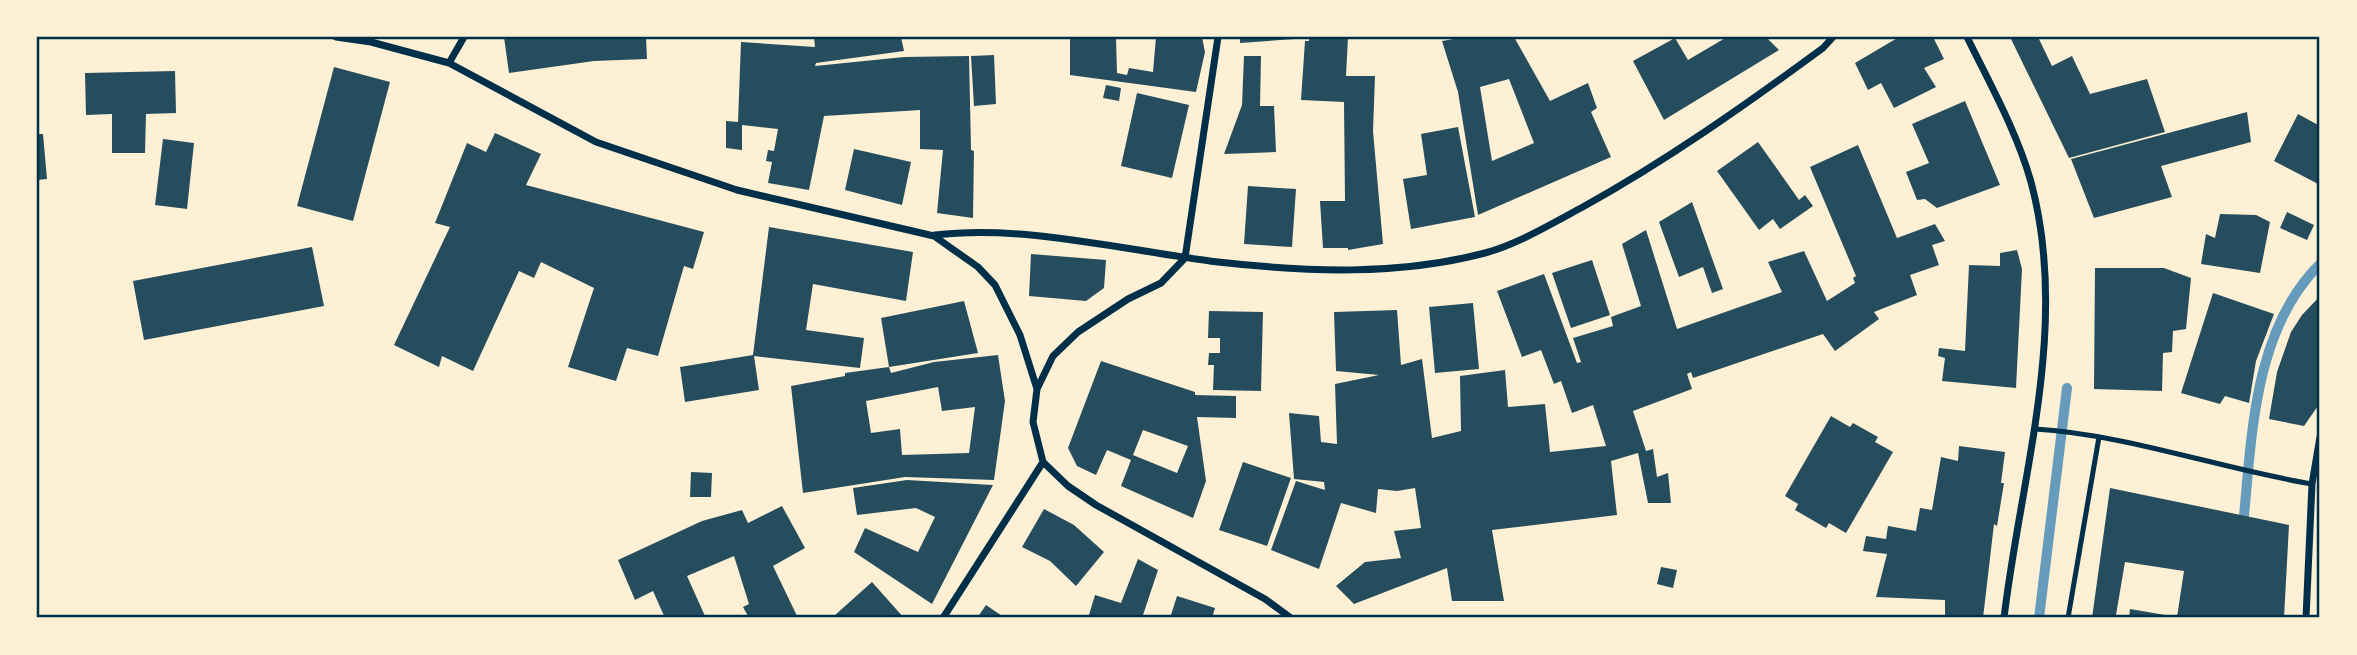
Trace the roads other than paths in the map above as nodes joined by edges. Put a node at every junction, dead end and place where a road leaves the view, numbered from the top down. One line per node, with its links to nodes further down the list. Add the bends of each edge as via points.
1 (336, 37): 6 (street)
2 (464, 37): 6 (street)
3 (1218, 37): 8 (street)
4 (1833, 37): 8 (street, via 1726,120 1647,172 1554,223 1488,252 1423,266 1300,271)
5 (1967, 37): 10 (street, via 2031,182 2041,239 2047,327)
6 (449, 62): 7 (street, via 596,142 737,190)
7 (934, 236): 8 (street, via 970,231); 9 (street, via 995,285 1020,335)
8 (1185, 258): 9 (street, via 1161,282 1078,332 1053,356)
9 (1037, 389): 13 (street, via 1032,422)
10 (2035, 429): 11 (lane); 17 (street)
11 (2099, 437): 14 (lane); 18 (lane)
12 (2320, 437): 14 (street)
13 (1043, 462): 15 (street); 16 (street, via 1096,505)
14 (2312, 484): 19 (street)
15 (943, 618)
16 (1291, 618)
17 (2004, 618)
18 (2068, 618)
19 (2306, 618)

